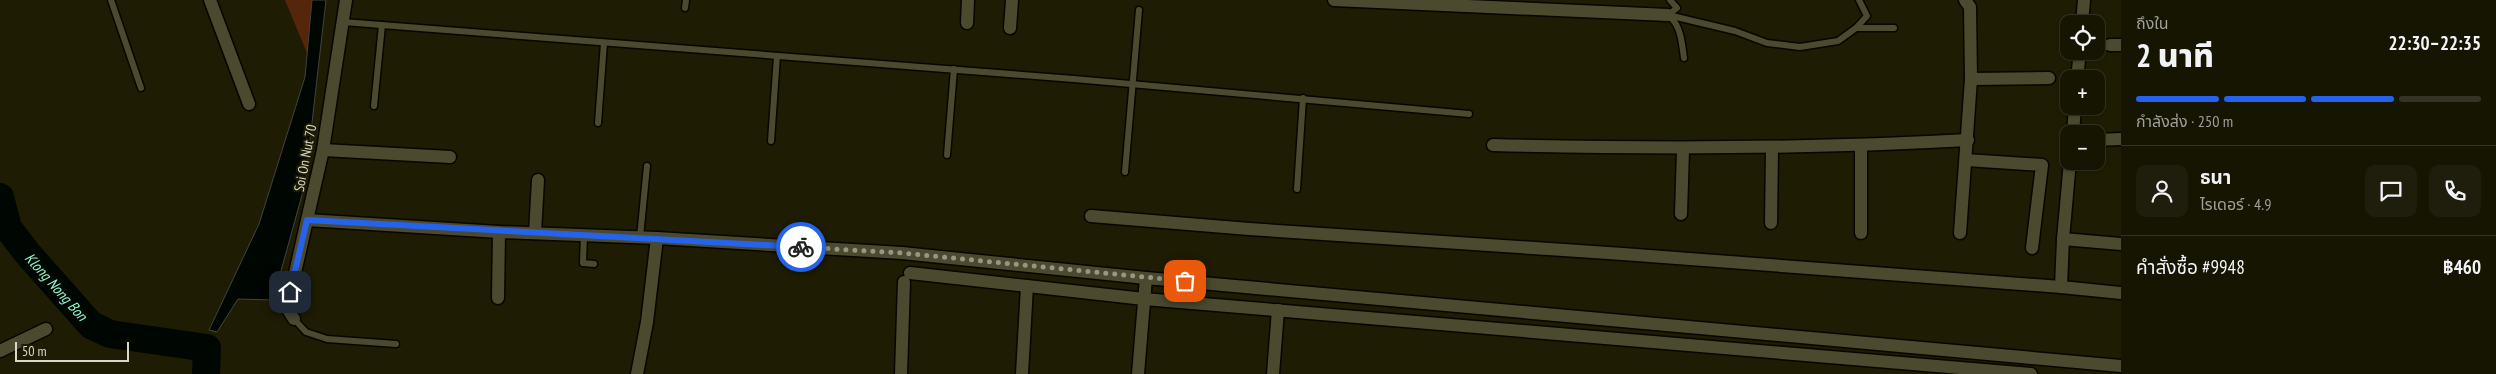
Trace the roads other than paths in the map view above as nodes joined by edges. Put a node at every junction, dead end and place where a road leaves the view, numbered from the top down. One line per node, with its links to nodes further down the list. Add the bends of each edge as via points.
1 (111, 0): 29 (lane)
2 (210, 0): 31 (street)
3 (346, 0): 16 (street, Soi On Nut 70)
4 (686, 0): 12 (lane)
5 (968, 0): 17 (street)
6 (1012, 0): 19 (street)
7 (1334, 0): 14 (street)
8 (1670, 0): 14 (lane, via 1678,8)
9 (1859, 0): 20 (lane, via 1868,16)
10 (1965, 0): 27 (street, via 1970,7)
11 (2084, 0): 15 (street)
12 (685, 8)
13 (1139, 10): 28 (lane)
14 (1668, 15): 20 (lane, via 1735,31 1767,43 1800,47 1838,41); 24 (lane, via 1675,21)
15 (2083, 15)
16 (343, 22): 18 (lane); 42 (street, Soi On Nut 70)
17 (967, 23)
18 (382, 25): 22 (lane); 32 (lane)
19 (1010, 28)
20 (1856, 28): 21 (lane)
21 (1894, 28)
22 (604, 43): 23 (lane); 34 (lane)
23 (777, 56): 25 (lane); 38 (lane)
24 (1684, 58)
25 (954, 69): 28 (lane); 44 (lane)
26 (2049, 78): 27 (street)
27 (1971, 79): 36 (street)
28 (1132, 84): 30 (lane); 49 (lane)
29 (141, 88)
30 (1302, 98): 33 (lane); 51 (lane)
31 (249, 104)
32 (374, 106)
33 (1469, 114)
34 (598, 123)
35 (2121, 139): 37 (street)
36 (1968, 140): 40 (street); 46 (street)
37 (2105, 140)
38 (771, 141)
39 (1493, 145): 43 (street)
40 (1861, 146): 41 (street); 57 (street)
41 (1772, 149): 43 (street); 55 (street)
42 (323, 150): 45 (street); 54 (street, Soi On Nut 70)
43 (1683, 150): 52 (street)
44 (947, 155)
45 (450, 157)
46 (1966, 160): 59 (street); 65 (street, via 2042,165)
47 (647, 166): 61 (lane)
48 (2069, 170): 63 (street)
49 (1125, 172)
50 (538, 180): 58 (street)
51 (1297, 190)
52 (1681, 214)
53 (1091, 216): 69 (street)
54 (307, 220): 56 (street); 74 (street, Soi On Nut 70, via 287,308)
55 (1771, 223)
56 (499, 232): 58 (street); 71 (street)
57 (1861, 232)
58 (535, 233): 60 (street)
59 (1960, 233)
60 (584, 234): 61 (street); 66 (lane, via 583,263)
61 (640, 237): 62 (street)
62 (657, 238): 67 (street, via 902,253); 81 (street)
63 (2063, 238): 64 (street); 69 (street)
64 (2121, 244)
65 (2032, 248)
66 (594, 264)
67 (1146, 278): 72 (street); 78 (street)
68 (1027, 286): 72 (street); 82 (street, via 907,278); 83 (street)
69 (2061, 287): 70 (street)
70 (2121, 293)
71 (498, 298)
72 (1144, 299): 73 (street); 84 (street)
73 (1278, 310): 80 (street); 85 (street)
74 (294, 319): 76 (lane, via 306,332 327,339)
75 (46, 329): 77 (street)
76 (396, 344)
77 (0, 351)
78 (1977, 351): 79 (street); 80 (street)
79 (2121, 366)
80 (1974, 372): 86 (street)
81 (637, 374)
82 (901, 374)
83 (1022, 374)
84 (1138, 374)
85 (1273, 374)
86 (2031, 374)

